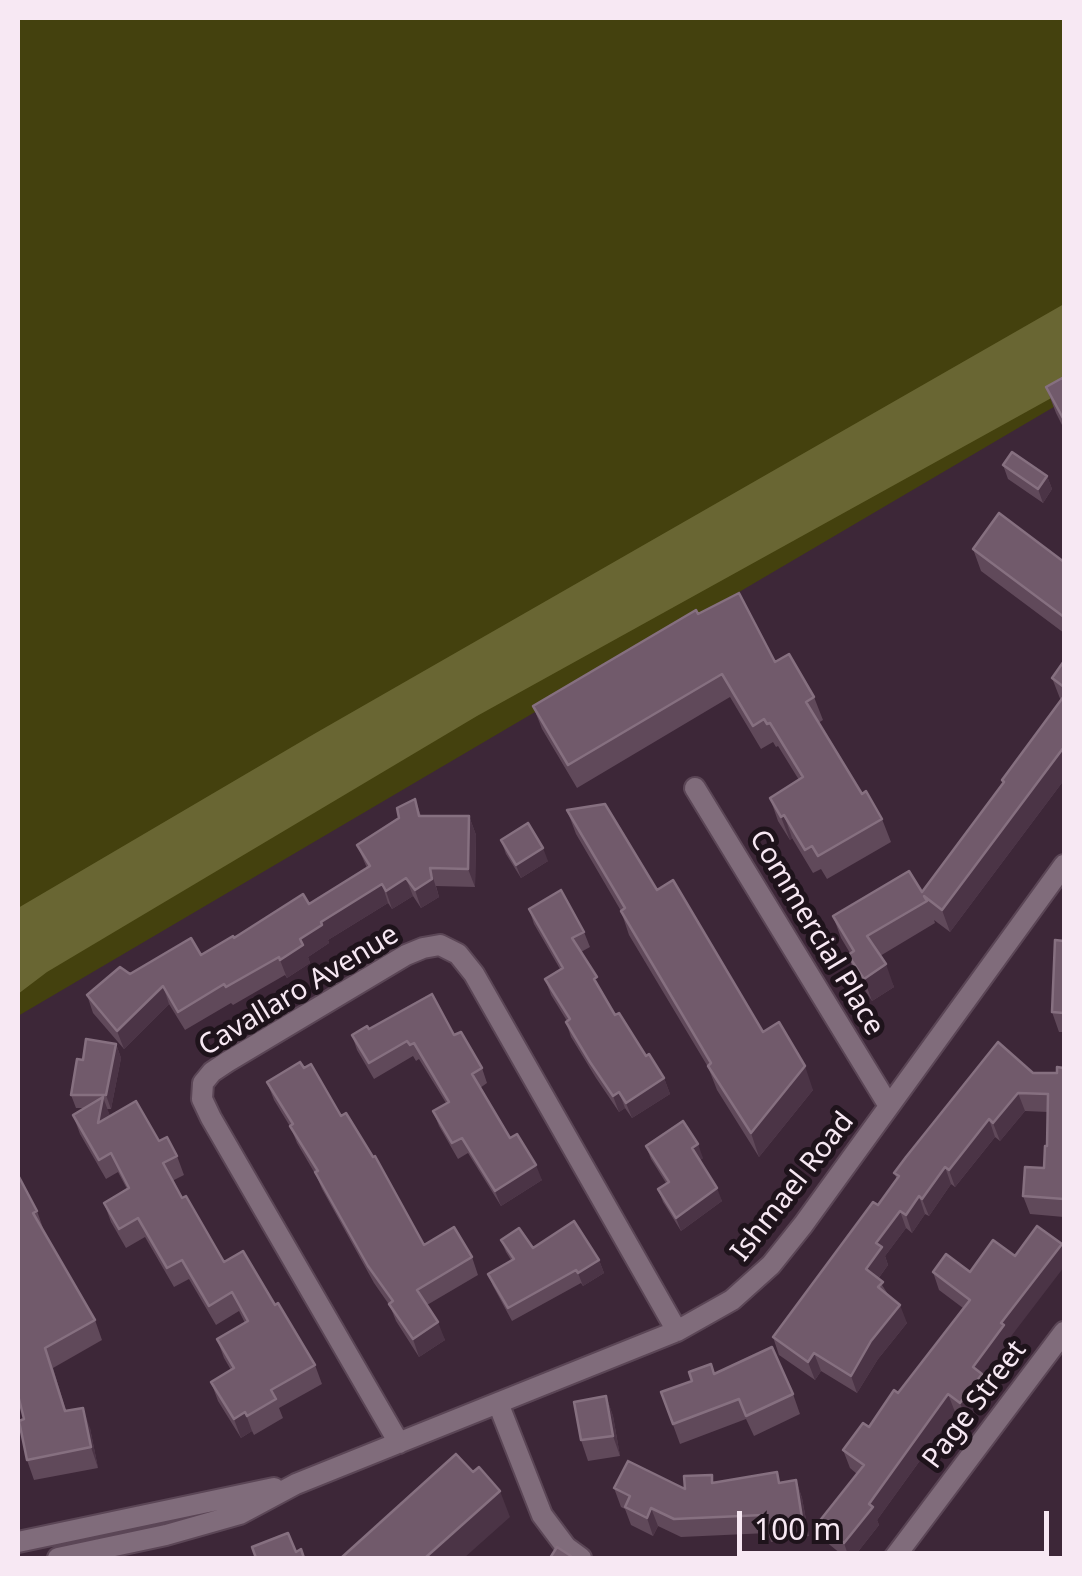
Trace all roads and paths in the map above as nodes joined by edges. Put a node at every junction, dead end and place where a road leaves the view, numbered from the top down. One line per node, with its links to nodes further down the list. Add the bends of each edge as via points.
1 (696, 788): 3 (street, Commercial Place)
2 (1064, 865): 3 (street, Ishmael Road)
3 (890, 1106): 4 (street, Ishmael Road, via 771,1265 732,1300)
4 (677, 1331): 6 (street, Ishmael Road); 7 (street, Cavallaro Avenue, via 474,974 440,945 406,955 226,1062 203,1083 202,1099)
5 (1064, 1332): 12 (street, Page Street)
6 (498, 1403): 7 (street, Ishmael Road); 11 (street, via 542,1515)
7 (399, 1443): 8 (street, Ishmael Road)
8 (296, 1484): 9 (street, Ishmael Road); 10 (street, Ishmael Road, via 222,1520)
9 (18, 1542)
10 (58, 1558)
11 (581, 1558)
12 (894, 1558)

